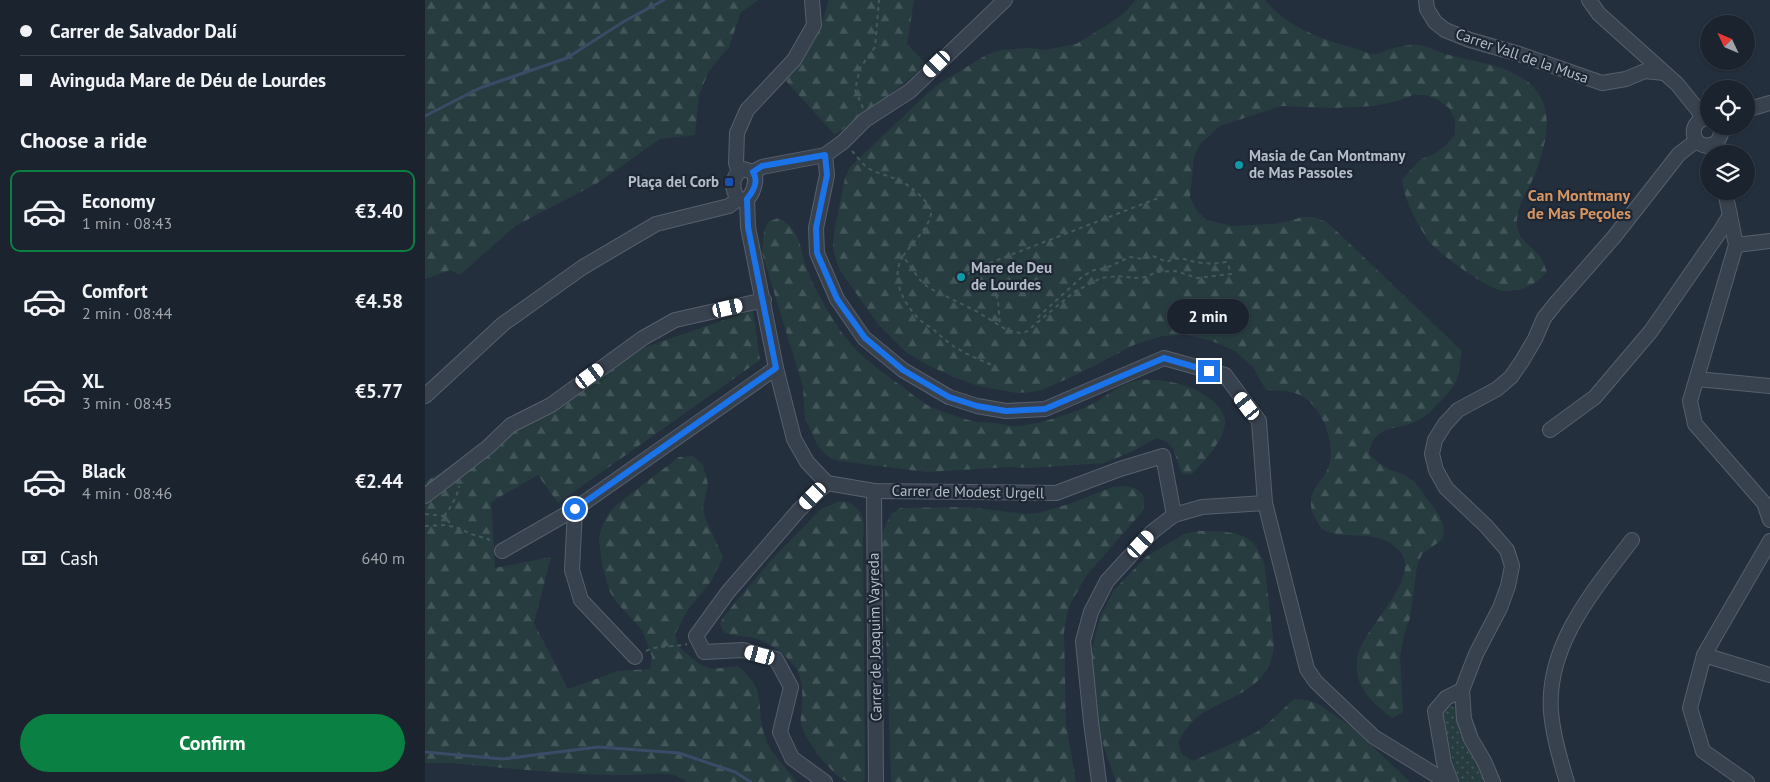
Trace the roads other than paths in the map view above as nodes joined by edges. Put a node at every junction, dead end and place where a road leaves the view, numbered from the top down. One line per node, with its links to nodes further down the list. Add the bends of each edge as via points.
1 (812, 0): 13 (street, via 814,25 794,60 747,110 737,133 735,163)
2 (1005, 0): 12 (street, via 910,91 868,118)
3 (1426, 0): 5 (street, Carrer Vall de la Musa, via 1435,22 1445,30 1602,83 1626,79 1645,71)
4 (1589, 0): 5 (street, via 1599,14)
5 (1664, 73): 8 (street)
6 (1770, 103): 7 (street)
7 (1755, 107)
8 (1700, 112)
9 (1700, 121): 10 (street, via 1693,132)
10 (1696, 141): 11 (street); 38 (street, via 1679,154 1614,237 1555,303 1511,377 1497,389 1457,410 1435,440 1432,454 1446,488 1507,550 1512,566 1500,608)
11 (1702, 145)
12 (825, 155): 13 (street); 28 (street, via 827,175 816,228 817,253 837,299 865,338 903,370 949,397 1006,411 1045,409 1164,358 1225,375 1259,420)
13 (746, 172): 14 (street, via 755,180 754,187); 14 (street, via 735,177 735,195)
14 (743, 199): 19 (street); 23 (street, via 729,206 656,224 583,267 503,324)
15 (1727, 200): 16 (street)
16 (1730, 214): 18 (street); 24 (street, via 1651,331 1595,397)
17 (1770, 241): 18 (street)
18 (1736, 246): 21 (street)
19 (763, 300): 20 (street); 27 (street, via 675,320 643,338 551,405 511,425 489,447)
20 (776, 368): 25 (street, via 794,439 807,462); 29 (street)
21 (1697, 379): 22 (street); 31 (street, via 1690,401 1695,424 1764,503)
22 (1770, 386)
23 (425, 396)
24 (1550, 430)
25 (827, 483): 26 (street, Carrer de Modest Urgell); 39 (street, via 799,510 728,592 696,636 704,652 743,650 776,659 791,687 780,732 791,758)
26 (874, 491): 30 (street, Carrer de Modest Urgell, via 1056,493 1163,456); 40 (street, Carrer de Joaquim Vayreda)
27 (425, 496)
28 (1265, 503): 30 (street, via 1202,507); 42 (street, via 1307,669 1316,682 1374,737)
29 (575, 509): 34 (street); 36 (street, via 572,570 581,600)
30 (1175, 514): 41 (street, via 1152,532 1107,581 1091,612 1083,641)
31 (1770, 520)
32 (1632, 540): 44 (street, via 1587,601 1557,658 1551,689 1551,712)
33 (1770, 541): 35 (street)
34 (502, 551)
35 (1704, 655): 37 (street); 45 (street, via 1690,708 1703,751)
36 (635, 656)
37 (1770, 675)
38 (1462, 690): 42 (street, via 1447,698 1435,711); 43 (street, via 1464,719)
39 (825, 782)
40 (876, 782)
41 (1099, 782)
42 (1449, 782)
43 (1493, 782)
44 (1567, 782)
45 (1747, 782)

